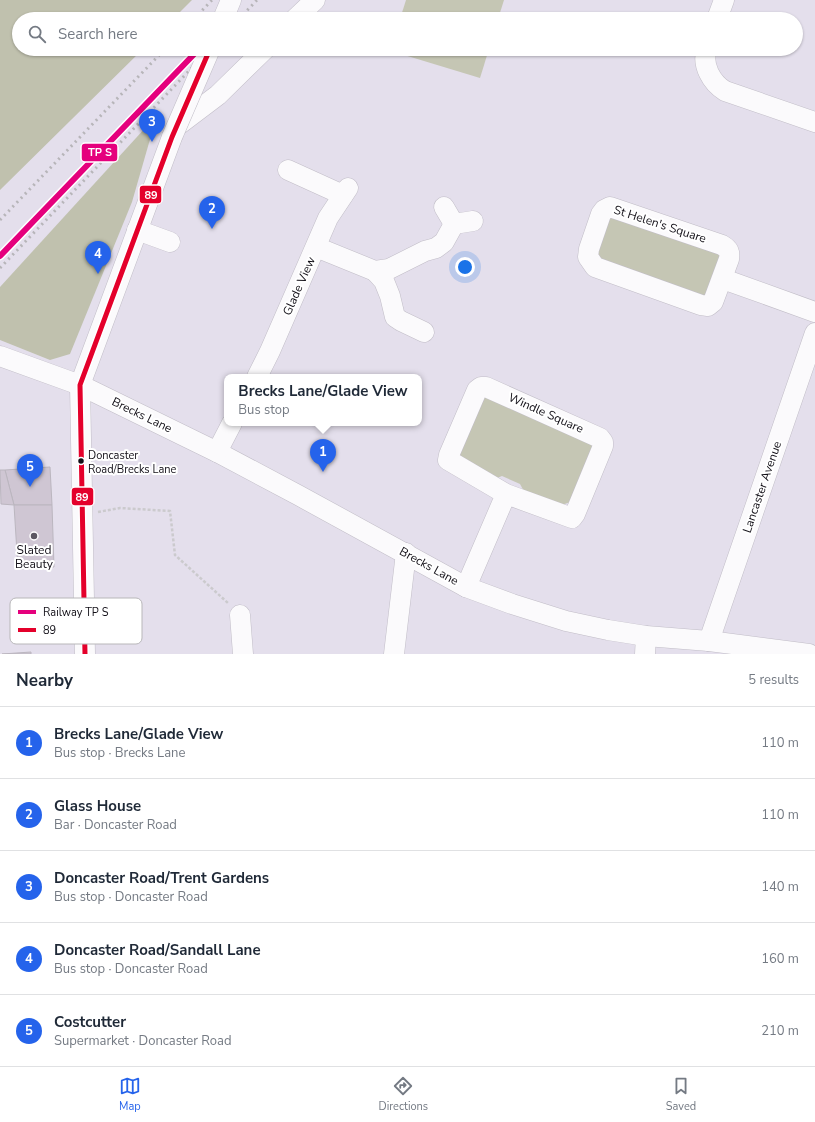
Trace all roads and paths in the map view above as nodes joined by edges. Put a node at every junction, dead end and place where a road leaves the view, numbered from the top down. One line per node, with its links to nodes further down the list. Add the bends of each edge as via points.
1 (231, 0): 4 (street)
2 (315, 0): 5 (street)
3 (724, 0): 6 (street)
4 (225, 12)
5 (302, 12)
6 (720, 12)
7 (207, 56): 11 (street, bridge)
8 (258, 56): 11 (street, via 218,95)
9 (706, 56): 10 (street, via 705,64 717,86 725,92)
10 (815, 122)
11 (175, 131): 14 (street)
12 (288, 170): 16 (street, Glade View, via 346,191 328,218)
13 (444, 207): 17 (street, via 464,222 444,242 389,269)
14 (138, 230): 15 (street); 24 (street)
15 (170, 242)
16 (316, 247): 17 (street); 23 (street, Glade View)
17 (375, 271): 20 (street, via 384,281 395,317)
18 (723, 279): 18 (street, St Helen's Square, via 713,302 708,306 595,267 588,257 601,214 610,207 616,208 722,245 730,253); 19 (street)
19 (815, 312)
20 (424, 332)
21 (815, 333): 33 (street, Lancaster Avenue)
22 (0, 356): 24 (street, Brecks Lane)
23 (258, 374)
24 (80, 385): 26 (street, Brecks Lane); 28 (street)
25 (230, 426): 26 (street)
26 (217, 452): 29 (street, Brecks Lane)
27 (506, 494): 27 (street, Windle Square, via 448,460 477,390 481,387 579,428 603,442 595,467 572,518); 30 (street)
28 (82, 515): 31 (street); 32 (path, via 120,508 170,511 175,555)
29 (406, 553): 30 (street, Brecks Lane); 38 (street)
30 (466, 587): 35 (street, Brecks Lane, via 512,604 608,630)
31 (84, 598)
32 (240, 615): 37 (street)
33 (709, 641): 35 (street, Brecks Lane); 39 (street, Brecks Lane)
34 (85, 644): 36 (street)
35 (645, 645)
36 (85, 654)
37 (243, 654)
38 (394, 654)
39 (809, 654)

